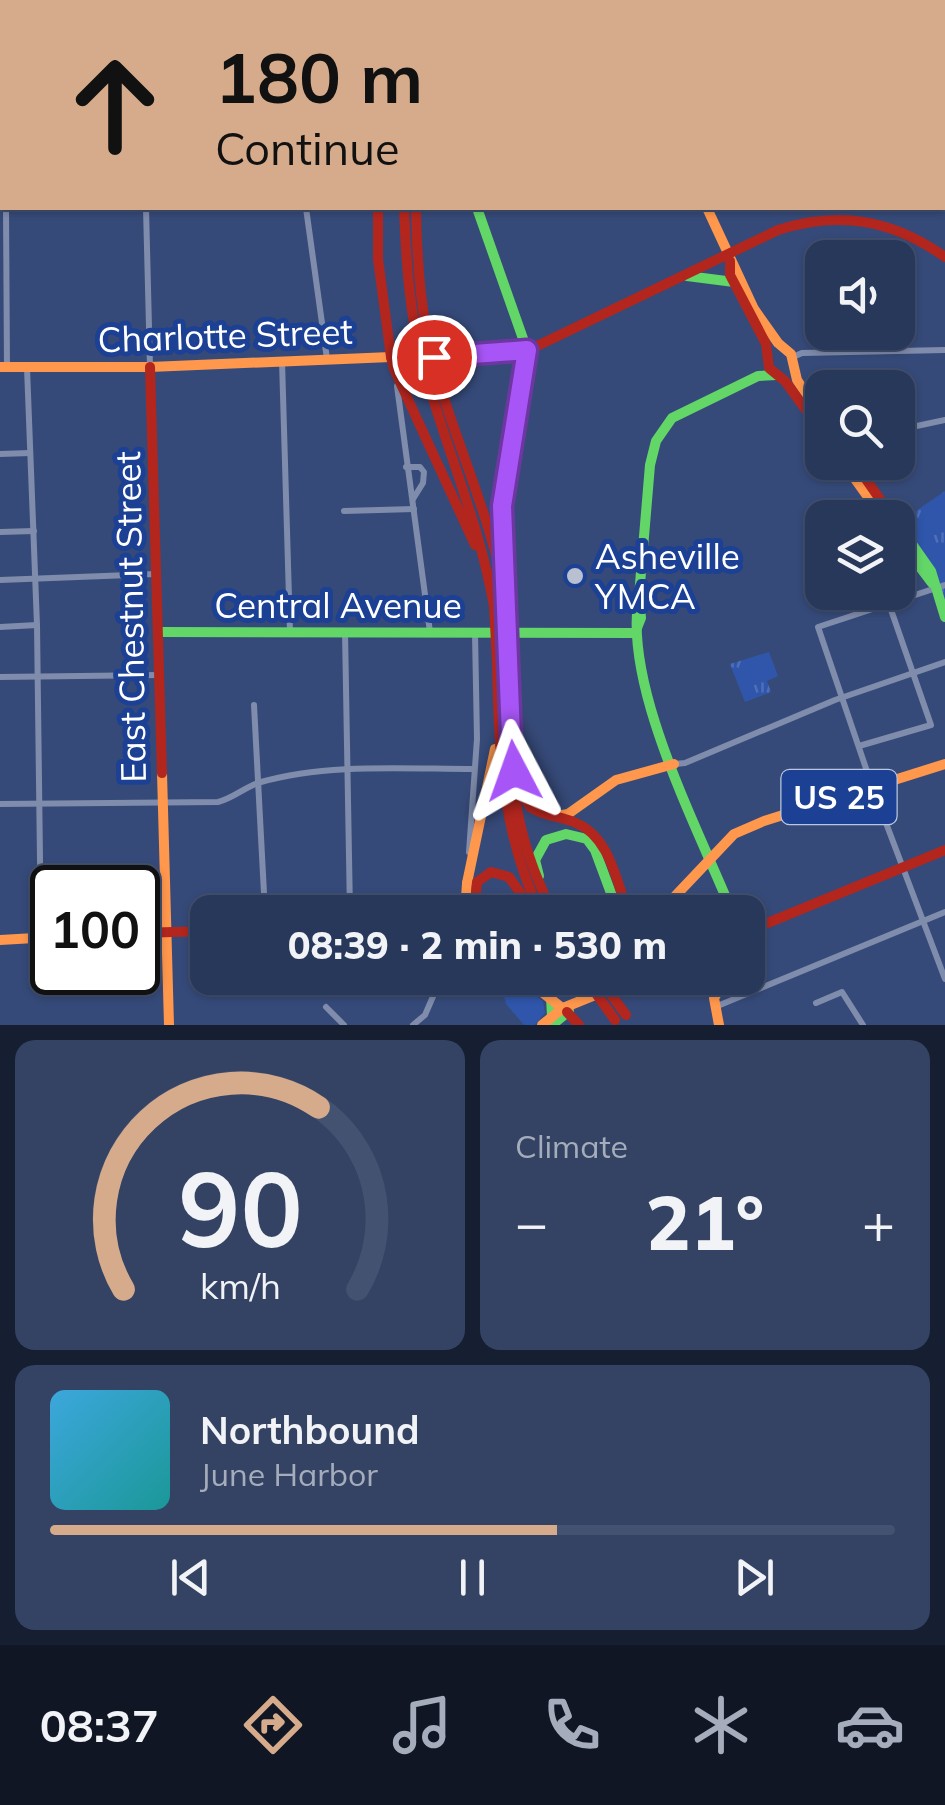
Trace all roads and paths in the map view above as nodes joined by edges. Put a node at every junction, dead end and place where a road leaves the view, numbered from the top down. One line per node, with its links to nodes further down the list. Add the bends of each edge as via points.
1 (6, 210): 9 (street)
2 (146, 210): 23 (street, East Chestnut Street)
3 (306, 210): 18 (street)
4 (378, 210): 17 (main road)
5 (404, 210): 45 (main road, via 422,362)
6 (416, 210): 46 (main road, via 433,360 485,514)
7 (707, 210): 10 (main road)
8 (479, 212): 15 (main road)
9 (3, 254): 22 (street)
10 (729, 254): 11 (main road, Charlotte Street, via 792,224 835,218 895,228); 12 (main road, Charlotte Street); 13 (main road); 14 (main road, via 759,319)
11 (945, 256)
12 (684, 276): 13 (main road); 15 (main road, Charlotte Street)
13 (734, 282): 19 (main road)
14 (782, 349): 19 (main road); 21 (main road)
15 (527, 350): 17 (main road, Charlotte Street, bridge); 46 (main road, via 503,485)
16 (945, 350): 21 (street, via 802,353)
17 (392, 357): 18 (main road, Charlotte Street); 25 (main road)
18 (327, 360): 20 (main road, Charlotte Street)
19 (768, 360): 26 (main road); 27 (main road)
20 (282, 361): 23 (main road, Charlotte Street); 54 (street)
21 (793, 363): 26 (main road); 28 (main road)
22 (4, 367): 24 (main road, Charlotte Street)
23 (150, 367): 24 (main road, Charlotte Street); 41 (main road, East Chestnut Street)
24 (27, 368): 32 (street)
25 (394, 369): 34 (street); 45 (main road)
26 (777, 375): 27 (main road); 29 (main road)
27 (758, 376): 52 (main road, via 672,418 660,432 651,453)
28 (805, 393)
29 (805, 410)
30 (945, 420): 31 (street)
31 (915, 426)
32 (30, 453): 33 (street); 37 (street)
33 (0, 454)
34 (406, 467): 35 (street); 35 (street, via 424,472)
35 (413, 505): 36 (street); 56 (street)
36 (344, 511)
37 (34, 531): 38 (street); 42 (street)
38 (0, 532)
39 (915, 548): 44 (main road)
40 (915, 563): 44 (main road)
41 (156, 574): 42 (street); 53 (main road, East Chestnut Street)
42 (36, 578): 43 (street); 50 (street)
43 (0, 580)
44 (937, 585): 49 (main road)
45 (492, 586): 46 (main road)
46 (502, 601): 65 (main road, bridge); 67 (main road, bridge)
47 (870, 610): 63 (street, via 818,627)
48 (891, 610): 59 (street)
49 (945, 616)
50 (37, 625): 51 (street); 61 (street)
51 (0, 627)
52 (636, 631): 57 (main road, Central Avenue); 68 (main road, via 640,670)
53 (158, 632): 54 (main road, Central Avenue); 60 (main road, East Chestnut Street)
54 (290, 632): 55 (main road, Central Avenue)
55 (345, 632): 56 (main road, Central Avenue); 70 (street)
56 (430, 632): 57 (main road, Central Avenue)
57 (475, 634): 71 (street)
58 (945, 662): 59 (street)
59 (913, 673): 63 (street); 66 (street, via 931,725)
60 (160, 675): 61 (street); 76 (main road, East Chestnut Street)
61 (38, 676): 62 (street); 75 (street)
62 (0, 677)
63 (842, 698): 66 (street); 68 (street)
64 (254, 705): 72 (street)
65 (498, 730): 82 (main road); 88 (main road, via 508,837)
66 (859, 746): 73 (street)
67 (512, 762): 77 (main road, via 527,807); 89 (main road, via 517,828)
68 (674, 764): 77 (main road, via 616,780 568,814); 79 (main road)
69 (945, 764): 73 (main road, US 25)
70 (348, 769): 71 (street); 72 (street); 84 (street)
71 (474, 769): 82 (street)
72 (258, 782): 76 (street, via 218,802); 83 (street)
73 (872, 786): 79 (main road, US 25, via 734,834); 81 (street)
74 (0, 804): 75 (street)
75 (38, 804): 76 (street); 80 (street)
76 (163, 804): 100 (main road, East Chestnut Street)
77 (549, 817): 92 (main road, via 594,834)
78 (945, 850): 81 (main road)
79 (711, 859): 93 (main road, US 25); 94 (main road)
80 (42, 865)
81 (902, 867): 96 (street); 97 (main road)
82 (467, 883): 85 (main road)
83 (264, 895)
84 (350, 895)
85 (466, 895)
86 (476, 895): 87 (main road, via 477,882 496,872)
87 (524, 895)
88 (530, 895)
89 (544, 895)
90 (547, 895): 91 (main road, via 535,860 546,840 566,834 587,839)
91 (612, 895)
92 (621, 895)
93 (676, 895)
94 (725, 895)
95 (945, 912): 96 (street)
96 (922, 922): 103 (street); 113 (street)
97 (765, 924)
98 (190, 931): 100 (main road)
99 (160, 932): 100 (main road)
100 (168, 932): 117 (main road, East Chestnut Street)
101 (30, 939): 102 (main road)
102 (0, 940)
103 (945, 979)
104 (433, 995): 119 (street)
105 (547, 995): 110 (main road)
106 (596, 995): 114 (main road)
107 (600, 995): 115 (main road, bridge)
108 (608, 995): 115 (main road, bridge)
109 (715, 995): 113 (main road)
110 (551, 997): 114 (main road); 116 (main road)
111 (816, 1004): 122 (street, via 842,992)
112 (326, 1007): 118 (street)
113 (714, 1008): 121 (main road)
114 (565, 1010): 116 (main road); 120 (main road)
115 (623, 1021)
116 (548, 1022)
117 (169, 1025)
118 (344, 1025)
119 (413, 1025)
120 (579, 1025)
121 (719, 1025)
122 (863, 1025)

